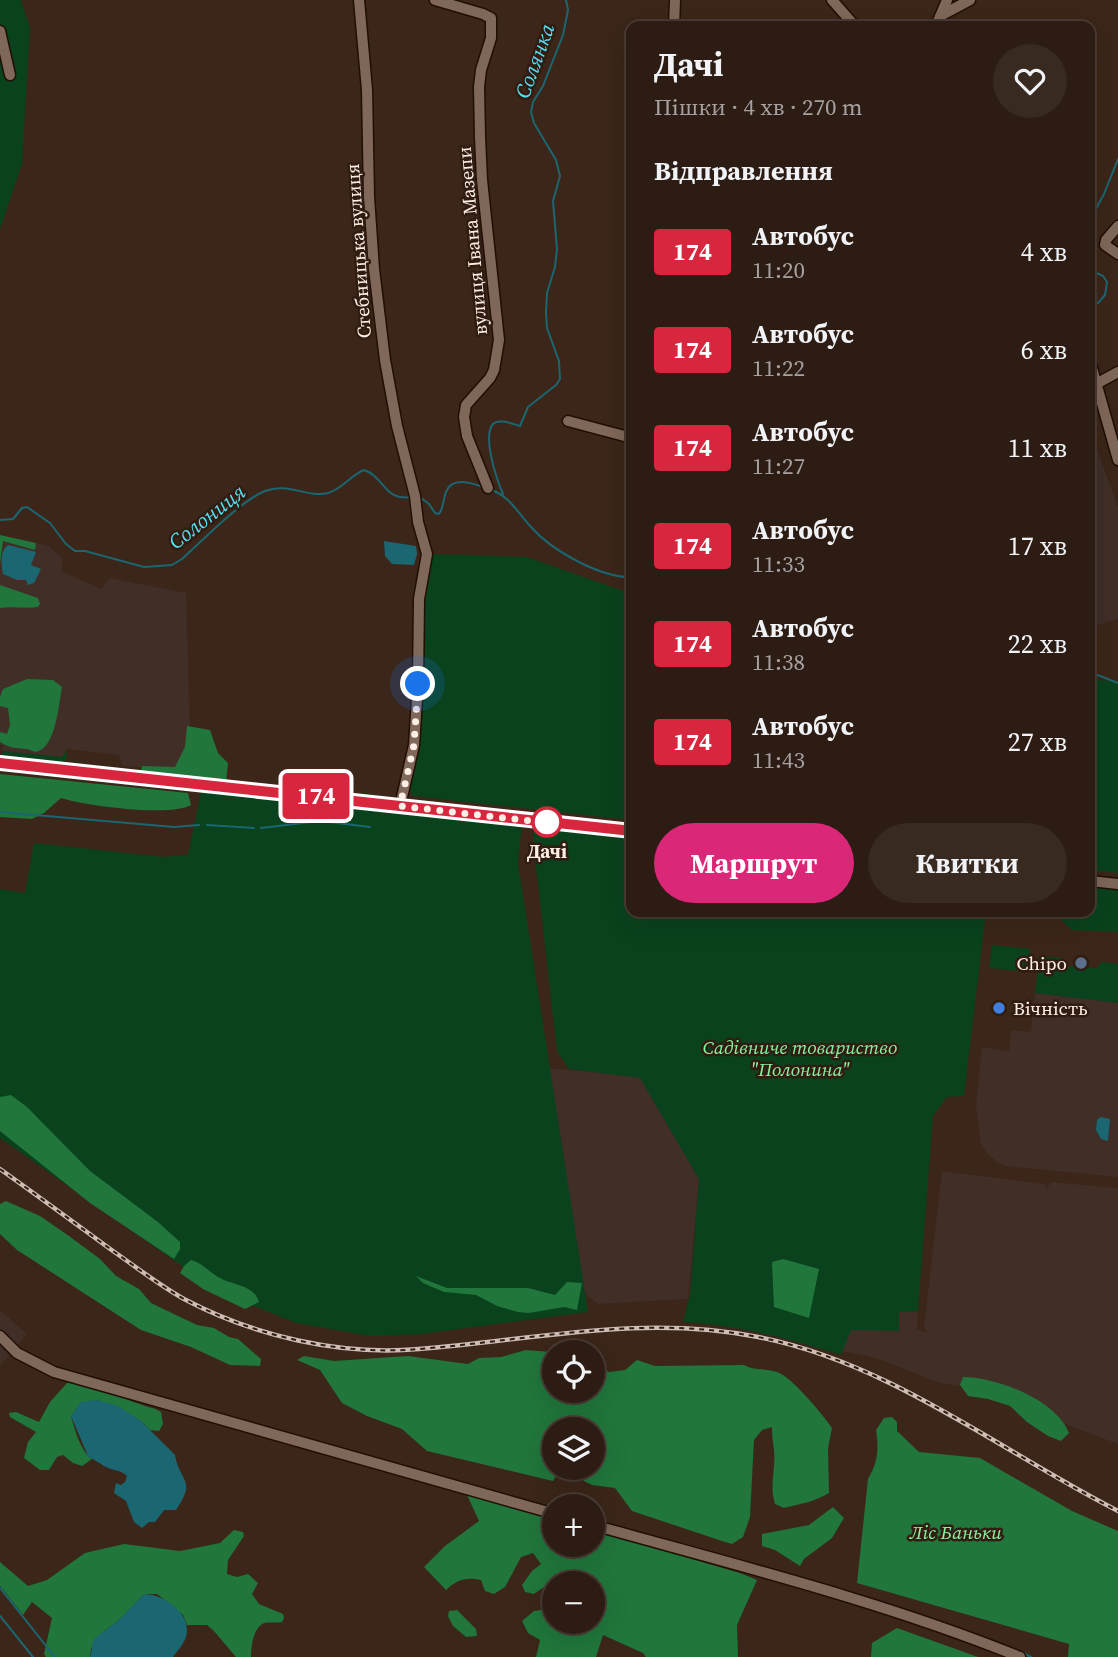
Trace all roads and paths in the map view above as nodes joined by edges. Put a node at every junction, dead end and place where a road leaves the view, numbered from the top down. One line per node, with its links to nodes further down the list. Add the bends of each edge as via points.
1 (359, 0): 23 (street, Стебницька вулиця, via 374,269 385,360 427,560 419,599 414,745)
2 (435, 0): 21 (street, вулиця Івана Мазепи, via 491,18 479,87 480,136 499,340 494,370 466,405 464,417)
3 (675, 0): 8 (street)
4 (832, 0): 9 (street)
5 (947, 0): 7 (street)
6 (970, 0): 7 (street)
7 (940, 16): 10 (street)
8 (674, 21)
9 (851, 21)
10 (938, 21)
11 (0, 31): 12 (street)
12 (10, 75)
13 (1118, 226): 14 (street, via 1105,245)
14 (1118, 254)
15 (1118, 372): 17 (street)
16 (1095, 380): 17 (street)
17 (1096, 384): 20 (street)
18 (568, 421): 19 (street)
19 (626, 436)
20 (1118, 460)
21 (488, 488)
22 (0, 763): 23 (street)
23 (400, 806): 24 (street)
24 (626, 830)
25 (1095, 882): 26 (street)
26 (1118, 884)
27 (0, 1336): 28 (street, via 17,1353 54,1372)
28 (542, 1510)
29 (605, 1528): 30 (street, via 969,1636)
30 (1020, 1657)

